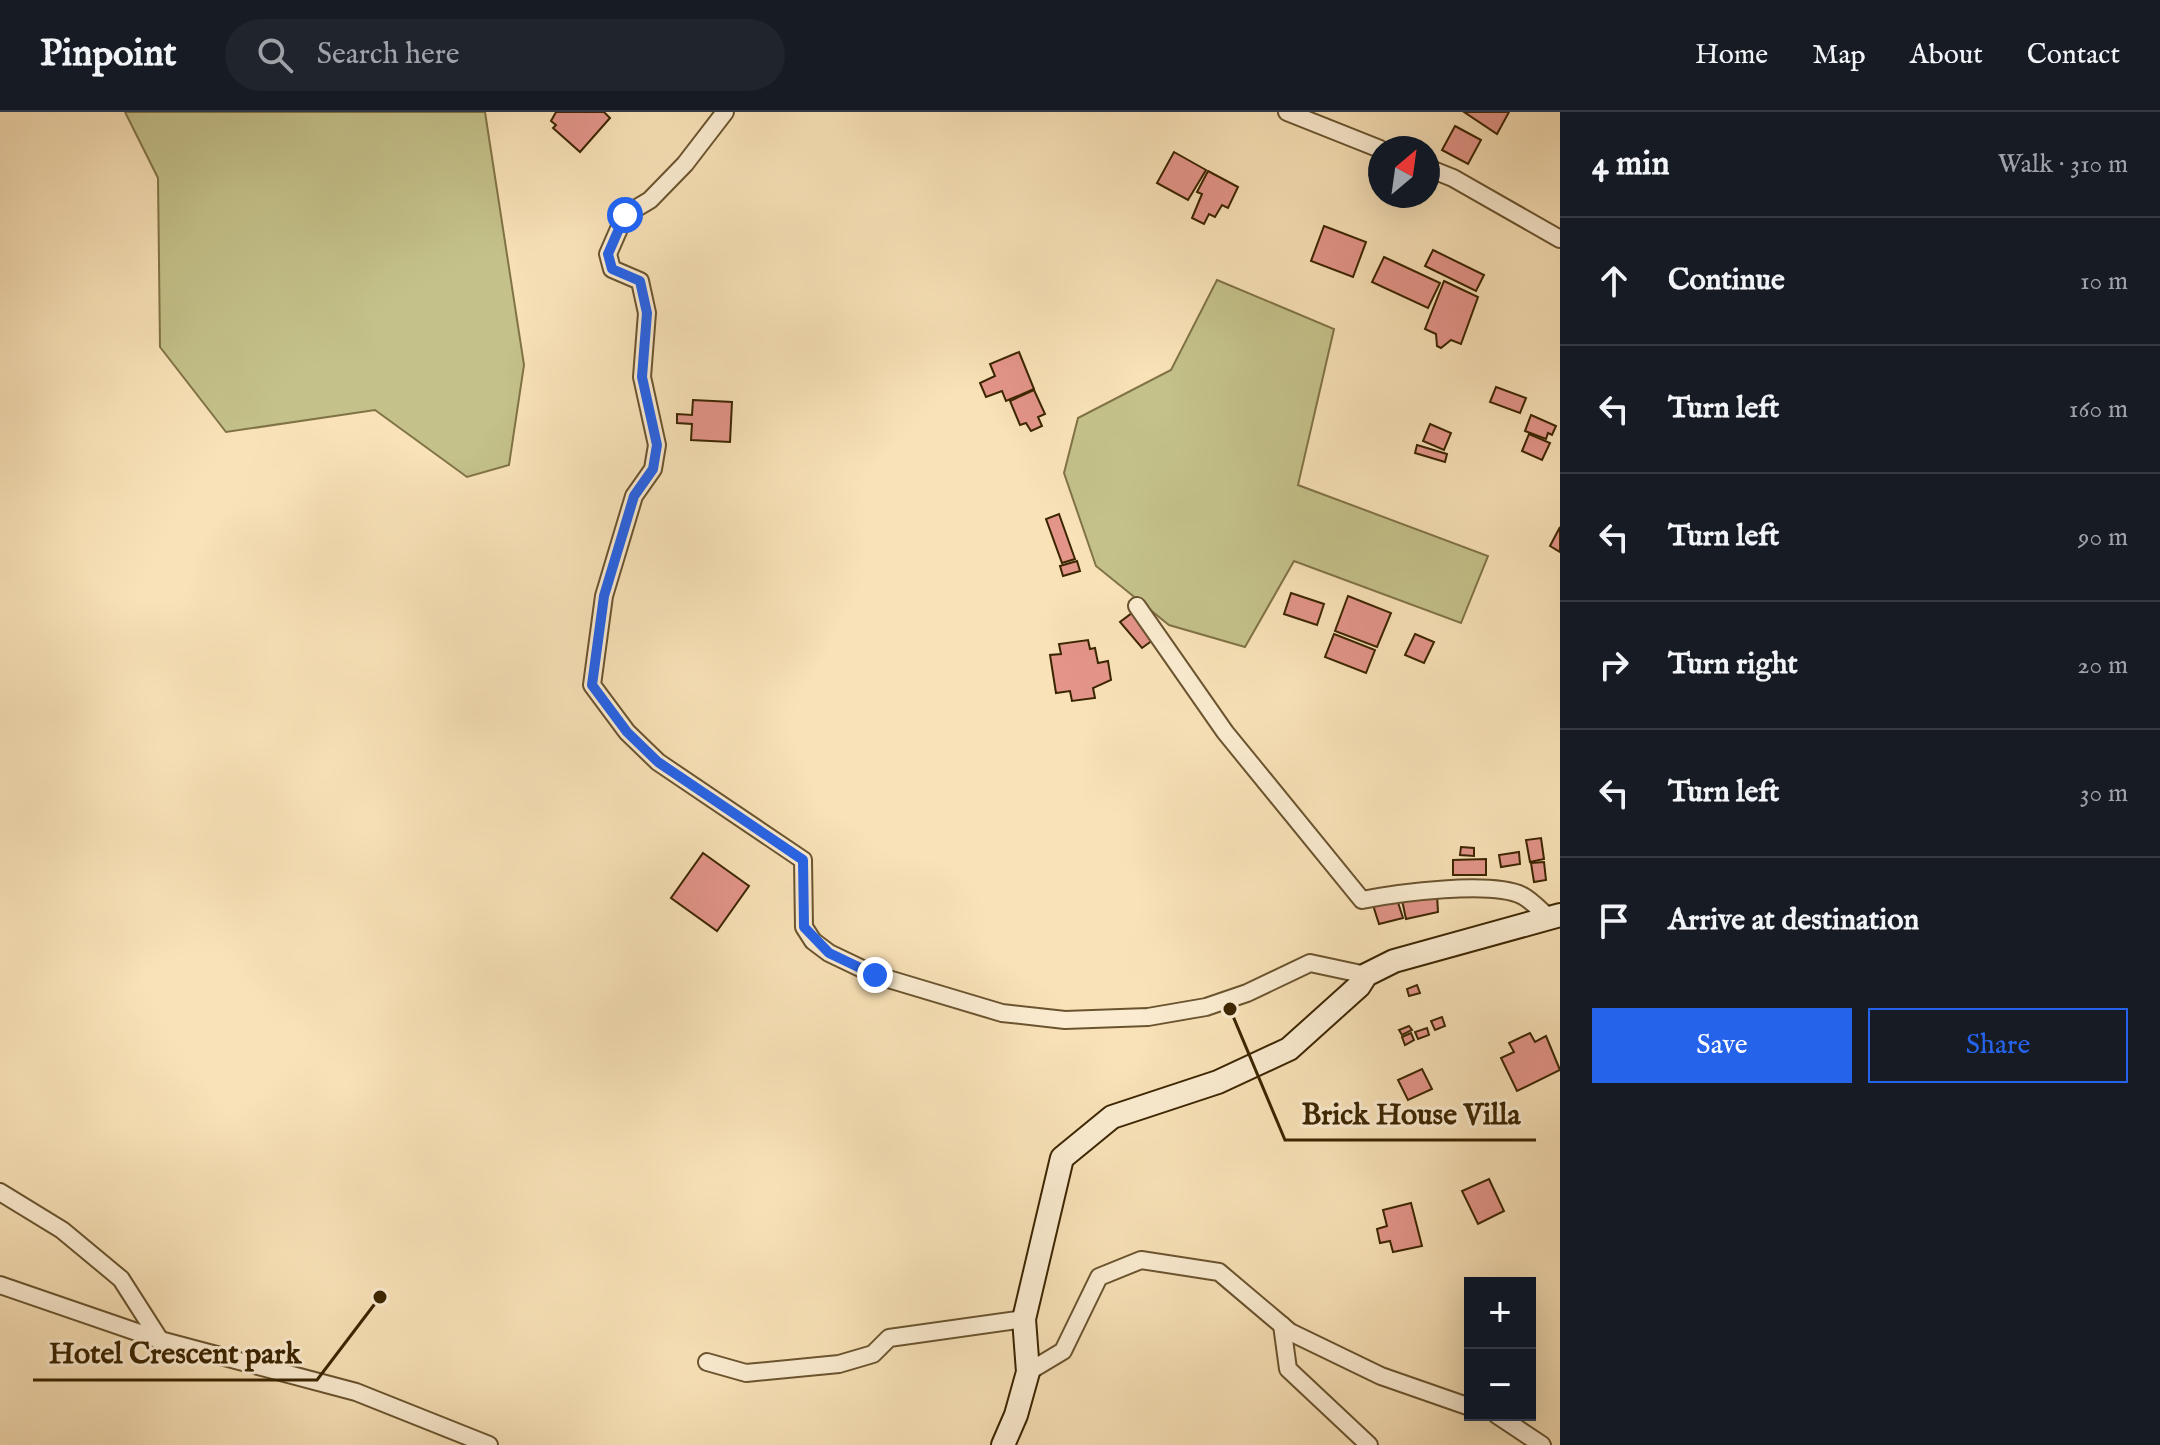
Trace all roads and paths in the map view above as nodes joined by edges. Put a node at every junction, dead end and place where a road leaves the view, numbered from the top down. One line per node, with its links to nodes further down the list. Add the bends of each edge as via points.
1 (725, 112): 8 (street, via 685,164 650,200 625,215 608,254 612,269 640,281 647,313 642,377 657,445 653,469 634,496 604,596 592,685 606,705 658,762 803,860 804,927 829,953 875,975 1002,1013 1065,1020 1148,1017 1206,1007 1310,963)
2 (1287, 112): 3 (street)
3 (1368, 144)
4 (1440, 173): 5 (street)
5 (1560, 239)
6 (1137, 606): 7 (street, via 1233,742 1362,900 1455,887 1522,895)
7 (1554, 915): 8 (main road, via 1394,961)
8 (1366, 975): 11 (main road, via 1289,1049 1218,1082 1112,1117 1062,1158)
9 (0, 1192): 13 (street, via 62,1230 121,1279)
10 (0, 1285): 13 (street)
11 (1024, 1319): 14 (street, via 889,1338 873,1354 839,1364 746,1373); 15 (main road)
12 (1282, 1325): 15 (street, via 1219,1272 1141,1260 1099,1277 1063,1351); 16 (street, via 1381,1376); 20 (street, via 1288,1369)
13 (160, 1340): 18 (street, via 356,1392)
14 (707, 1362)
15 (1028, 1372): 19 (main road)
16 (1464, 1405)
17 (1506, 1421): 21 (street)
18 (489, 1445)
19 (1003, 1445)
20 (1369, 1445)
21 (1542, 1445)

